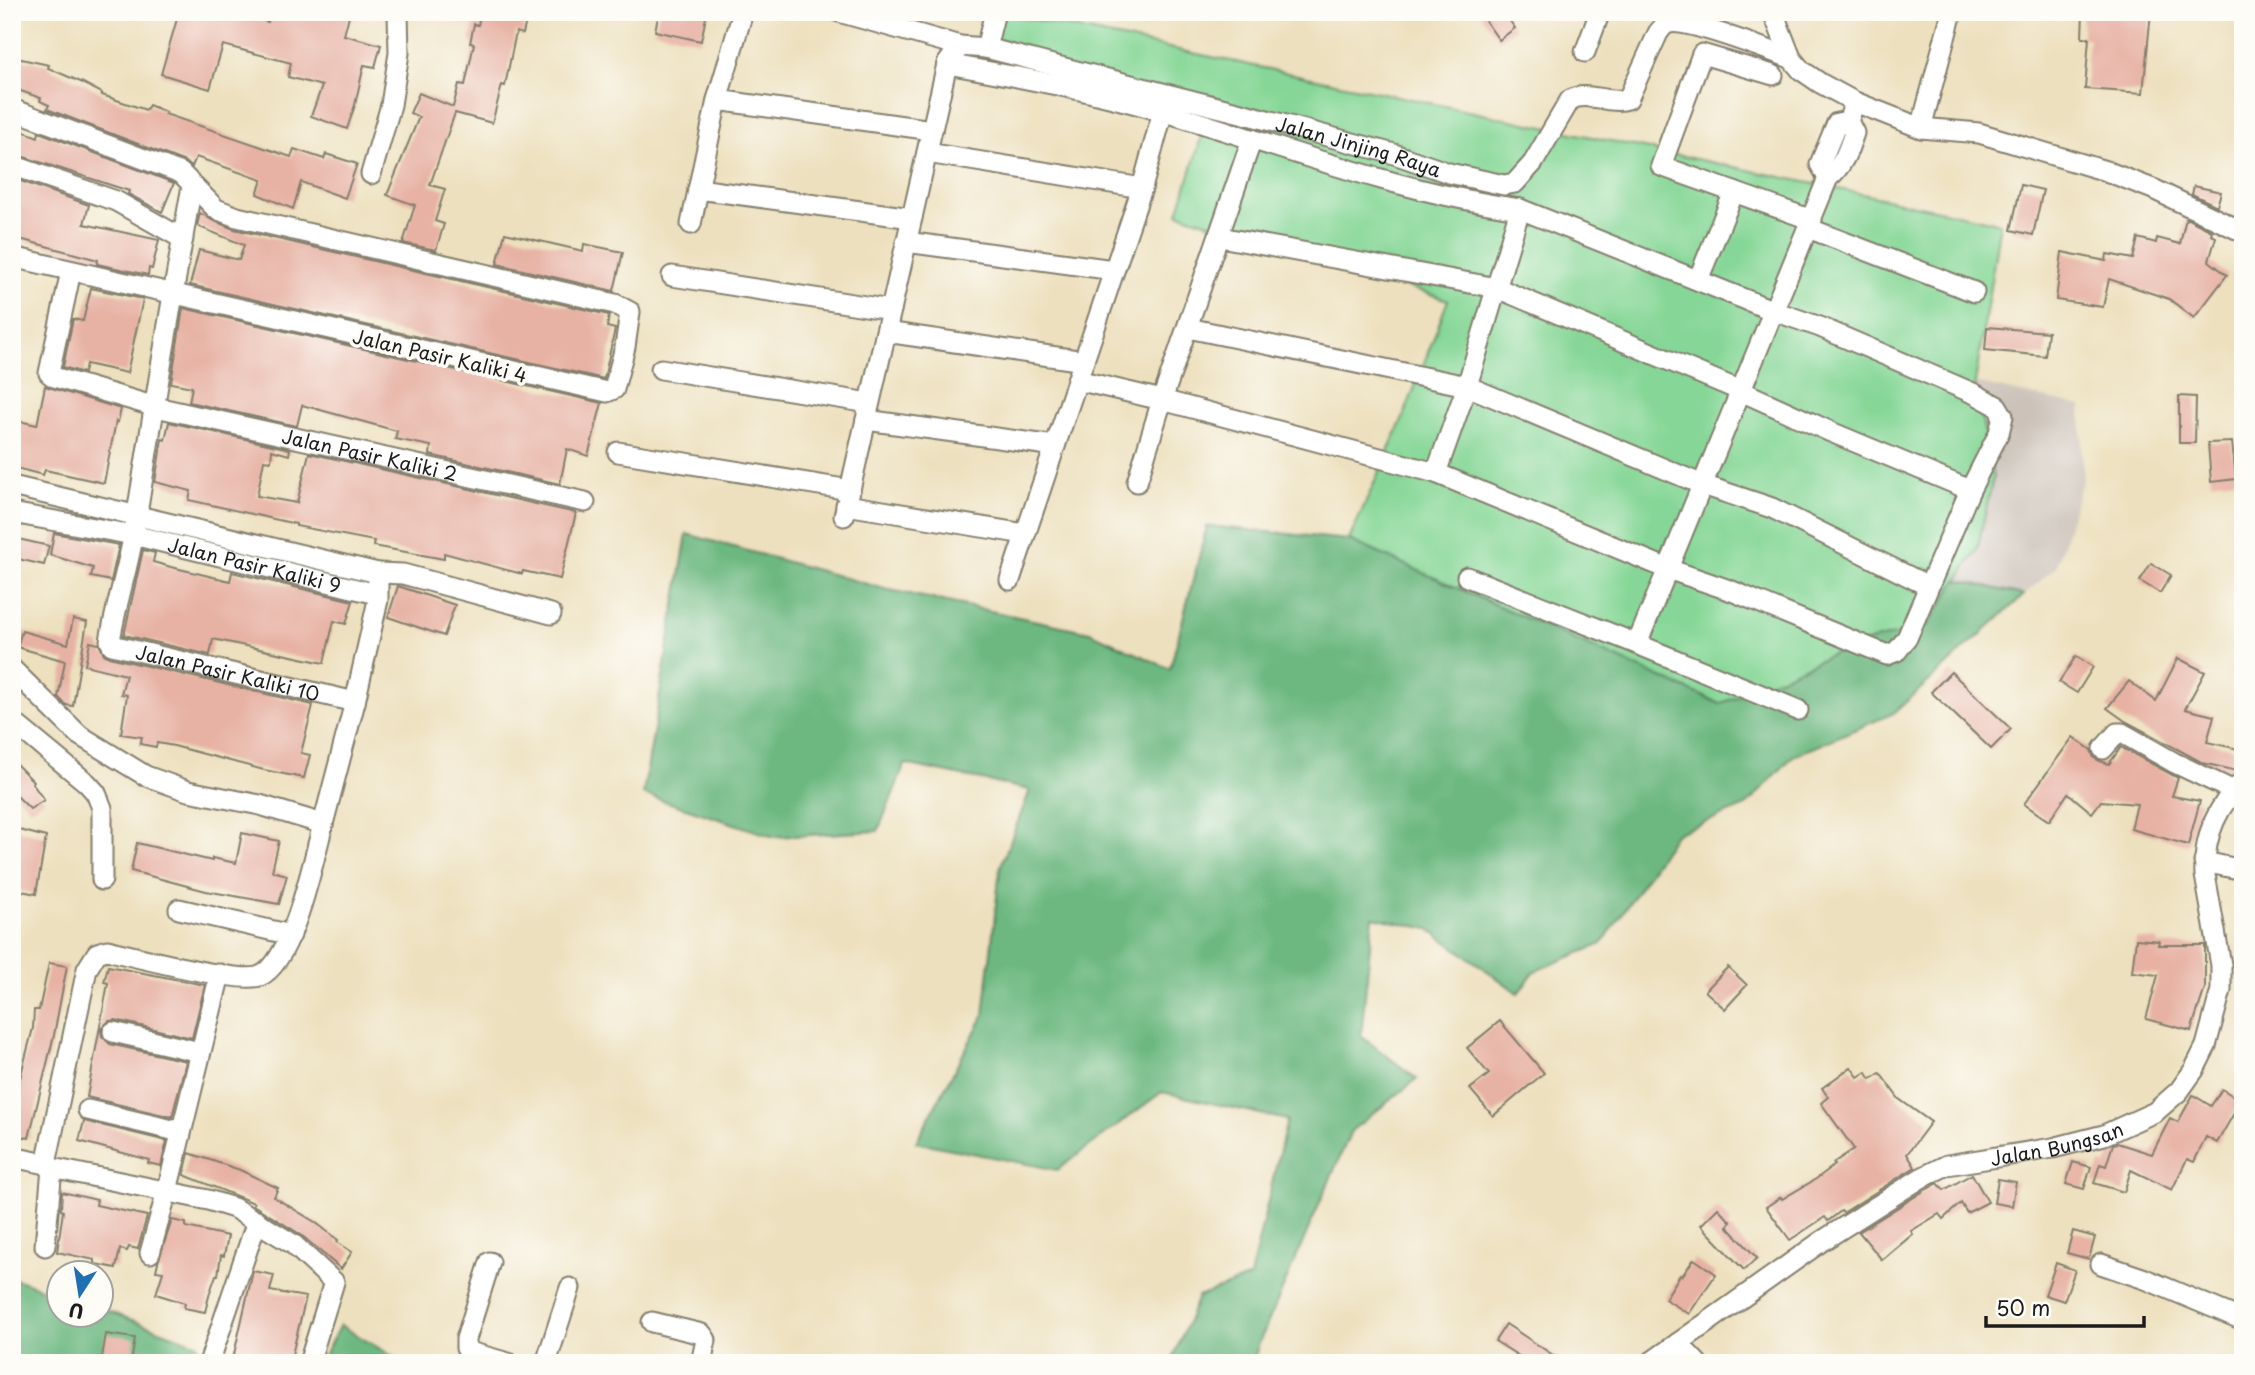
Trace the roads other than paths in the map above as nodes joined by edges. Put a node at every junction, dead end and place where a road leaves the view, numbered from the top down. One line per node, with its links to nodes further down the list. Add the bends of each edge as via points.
1 (398, 12): 23 (street, via 399,53 391,105)
2 (743, 12): 14 (street)
3 (839, 12): 8 (street, Jalan Jinjing Raya)
4 (995, 12): 9 (street)
5 (1600, 12): 10 (street)
6 (1773, 12): 11 (street)
7 (1952, 12): 18 (street)
8 (960, 46): 9 (street, Jalan Jinjing Raya); 12 (street)
9 (986, 48): 11 (street, Jalan Jinjing Raya, via 1504,185 1515,183 1533,163 1570,100 1577,96 1619,102 1628,99 1664,25 1673,22 1699,27)
10 (1586, 52)
11 (1791, 58): 15 (street, via 1801,70)
12 (947, 64): 17 (street); 19 (street)
13 (1773, 75): 27 (street, via 1702,54 1661,166)
14 (717, 100): 19 (street); 26 (street)
15 (1855, 102): 18 (street); 31 (street, via 1848,121 1837,123 1820,163 1828,178)
16 (12, 109): 24 (street, via 181,173)
17 (1163, 111): 20 (street); 25 (street)
18 (1921, 128): 32 (street, via 1979,133 2106,171)
19 (932, 130): 21 (street)
20 (1252, 139): 28 (street, via 1339,167); 33 (street)
21 (927, 153): 25 (street); 29 (street)
22 (12, 165): 34 (street, via 116,201)
23 (371, 174)
24 (192, 186): 34 (street); 43 (street, Jalan Pasir Kaliki 4, via 216,209 237,217 615,304 630,312 629,330 614,389 607,392)
25 (1142, 188): 37 (street)
26 (698, 189): 29 (street); 30 (street)
27 (1734, 192): 31 (street); 40 (street)
28 (1520, 209): 40 (street); 41 (street)
29 (912, 218): 35 (street)
30 (691, 224)
31 (1810, 224): 42 (street); 45 (street)
32 (2243, 232)
33 (1220, 237): 41 (street); 46 (street)
34 (183, 239): 43 (street)
35 (906, 242): 37 (street); 44 (street)
36 (12, 257): 38 (street, Jalan Pasir Kaliki 4)
37 (1114, 270): 48 (street)
38 (71, 271): 43 (street, Jalan Pasir Kaliki 4); 54 (street, Jalan Pasir Kaliki 2, via 49,373)
39 (672, 276): 44 (street)
40 (1698, 280): 45 (street)
41 (1497, 288): 51 (street); 52 (street)
42 (1974, 292)
43 (172, 295): 54 (street)
44 (891, 310): 47 (street)
45 (1774, 311): 52 (street); 62 (street, via 1997,406 2003,423)
46 (1188, 328): 51 (street); 53 (street)
47 (886, 332): 48 (street); 55 (street)
48 (1084, 361): 50 (street)
49 (661, 369): 55 (street)
50 (1077, 380): 53 (street); 56 (street)
51 (1467, 386): 58 (street); 60 (street)
52 (1741, 390): 60 (street); 62 (street)
53 (1162, 400): 58 (street); 59 (street)
54 (156, 407): 63 (street, Jalan Pasir Kaliki 2); 66 (street)
55 (868, 411): 56 (street); 64 (street)
56 (1055, 446): 67 (street)
57 (618, 452): 64 (street)
58 (1436, 473): 69 (street)
59 (1137, 482)
60 (1703, 485): 69 (street); 73 (street, via 1772,508)
61 (12, 486): 66 (street)
62 (1970, 490): 73 (street)
63 (585, 502)
64 (846, 504): 67 (street)
65 (12, 513): 68 (street, Jalan Pasir Kaliki 9)
66 (136, 514): 68 (street); 70 (street)
67 (1025, 534): 72 (street)
68 (133, 535): 74 (street, Jalan Pasir Kaliki 9); 78 (street, Jalan Pasir Kaliki 10, via 112,645)
69 (1668, 569): 73 (street, via 1887,655 1907,638); 76 (street)
70 (378, 573): 74 (street); 75 (street, via 403,574)
71 (1467, 577): 76 (street)
72 (1010, 580)
73 (1928, 586)
74 (377, 594): 78 (street)
75 (551, 614)
76 (1637, 644): 79 (street)
77 (12, 668): 83 (street, via 79,735 146,776)
78 (355, 702): 83 (street)
79 (1798, 710)
80 (12, 721): 86 (street, via 96,793 102,808)
81 (2103, 750): 82 (street, via 2122,733 2175,763)
82 (2238, 786): 84 (street, Jalan Bungsan, via 2215,817)
83 (323, 824): 88 (street)
84 (2204, 862): 85 (street); 105 (street, Jalan Bungsan, via 2221,990 2206,1046 2179,1091 2155,1112 2104,1135 1947,1165 1921,1178)
85 (2243, 870)
86 (102, 880)
87 (179, 909): 88 (street)
88 (291, 935): 89 (street, via 260,976)
89 (220, 974): 91 (street); 95 (street, via 107,950 97,953 87,970)
90 (113, 1032): 91 (street)
91 (200, 1052): 93 (street)
92 (88, 1110): 93 (street)
93 (181, 1132): 96 (street)
94 (12, 1157): 95 (street)
95 (49, 1166): 96 (street); 98 (street)
96 (167, 1191): 97 (street, via 234,1208); 99 (street)
97 (257, 1221): 106 (street); 107 (street, via 293,1244 334,1282)
98 (45, 1245)
99 (150, 1253)
100 (490, 1262): 108 (street, via 466,1348)
101 (2101, 1264): 103 (street)
102 (570, 1288): 109 (street)
103 (2243, 1320)
104 (652, 1322): 110 (street, via 702,1334 706,1340)
105 (1678, 1343): 111 (street, Jalan Bungsan); 112 (street)
106 (209, 1363)
107 (309, 1363)
108 (508, 1363)
109 (546, 1363)
110 (701, 1363)
111 (1650, 1363)
112 (1698, 1363)

